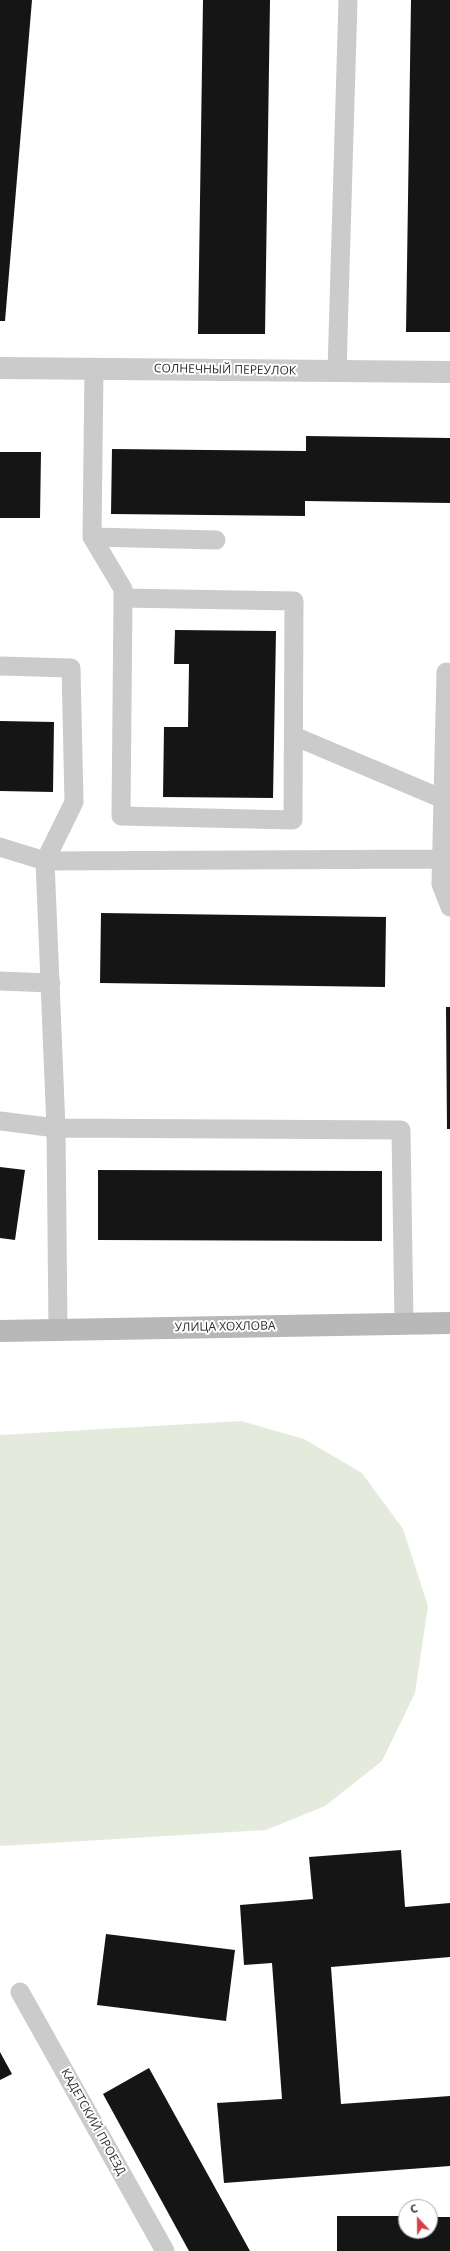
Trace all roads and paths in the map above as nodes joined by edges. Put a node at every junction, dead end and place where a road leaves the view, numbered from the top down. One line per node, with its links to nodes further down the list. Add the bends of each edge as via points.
1 (348, 0): 4 (lane)
2 (0, 368): 3 (street, СОЛНЕЧНЫЙ ПЕРЕУЛОК)
3 (94, 369): 4 (street, СОЛНЕЧНЫЙ ПЕРЕУЛОК); 6 (lane)
4 (337, 371): 5 (street, СОЛНЕЧНЫЙ ПЕРЕУЛОК)
5 (450, 372)
6 (92, 537): 7 (lane); 8 (lane, via 123,589)
7 (216, 540)
8 (122, 598): 11 (lane, via 294,601); 11 (lane, via 121,816 293,820)
9 (0, 666): 15 (lane, via 72,668 74,802)
10 (446, 672): 12 (lane)
11 (294, 736): 12 (lane)
12 (443, 799): 14 (lane)
13 (0, 847): 15 (lane)
14 (441, 859): 15 (lane); 16 (lane, via 441,884)
15 (45, 861): 18 (lane)
16 (450, 907)
17 (0, 981): 18 (lane)
18 (51, 983): 20 (lane)
19 (0, 1121): 20 (lane)
20 (56, 1128): 22 (lane, via 401,1130); 23 (lane)
21 (450, 1323): 22 (street, УЛИЦА ХОХЛОВА)
22 (404, 1324): 23 (street, УЛИЦА ХОХЛОВА)
23 (58, 1330): 24 (street, УЛИЦА ХОХЛОВА)
24 (0, 1331)
25 (20, 1992): 26 (lane, КАДЕТСКИЙ ПРОЕЗД)
26 (166, 2251)

